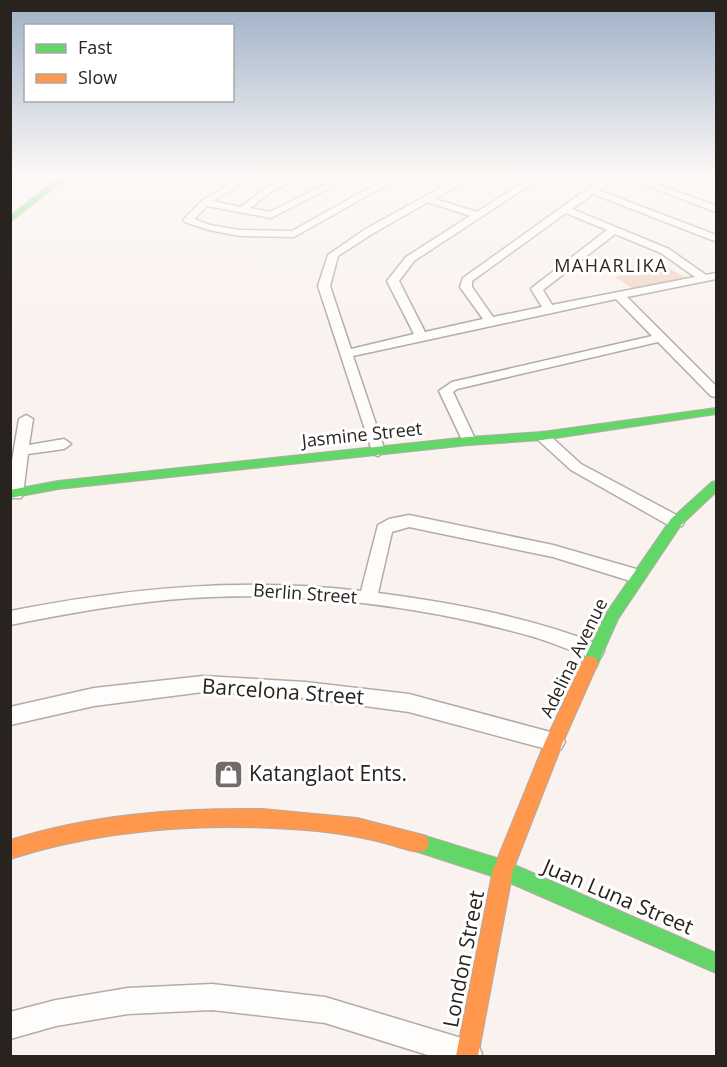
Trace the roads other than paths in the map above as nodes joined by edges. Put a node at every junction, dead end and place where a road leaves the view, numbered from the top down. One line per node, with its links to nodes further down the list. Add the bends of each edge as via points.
1 (218, 227): 2 (street, via 278,237)
2 (307, 227)
3 (380, 227): 16 (street, via 333,255 324,286)
4 (459, 227): 14 (street, via 410,259 393,281)
5 (544, 227): 13 (street, via 465,284)
6 (606, 227): 8 (street)
7 (688, 227): 9 (street)
8 (614, 230): 10 (street, via 665,251); 12 (street, via 537,289)
9 (717, 238)
10 (710, 277): 11 (street)
11 (620, 297): 12 (street); 15 (street)
12 (549, 309): 13 (street)
13 (490, 321): 14 (street)
14 (421, 336): 16 (street)
15 (661, 338): 17 (street); 21 (street, via 453,386 446,391)
16 (348, 353): 24 (street)
17 (717, 393)
18 (717, 411): 20 (street, Jasmine Street)
19 (26, 419): 23 (street)
20 (542, 436): 21 (street, Jasmine Street); 27 (street, via 576,467)
21 (469, 441): 24 (street, Jasmine Street)
22 (64, 444): 23 (street)
23 (21, 451): 26 (street)
24 (378, 451): 26 (street, Jasmine Street, via 58,485)
25 (717, 485): 27 (street, Adelina Avenue)
26 (13, 494)
27 (676, 522): 28 (street, Adelina Avenue)
28 (637, 576): 29 (street, via 501,538 410,521 384,529); 31 (street, Adelina Avenue)
29 (368, 598): 30 (street, Berlin Street, via 250,590 150,595); 31 (street, Berlin Street, via 483,617 567,639)
30 (10, 618)
31 (594, 651): 33 (street, Adelina Avenue)
32 (10, 716): 33 (street, Barcelona Street, via 94,697 203,684 305,690 409,703)
33 (554, 742): 35 (street, Adelina Avenue)
34 (10, 850): 35 (street, Juan Luna Street, via 112,825 223,816 316,820 380,831)
35 (503, 870): 36 (street, Juan Luna Street); 38 (street, London Street)
36 (717, 963)
37 (10, 1026): 38 (street, via 128,1000 212,997 325,1010)
38 (467, 1055)

